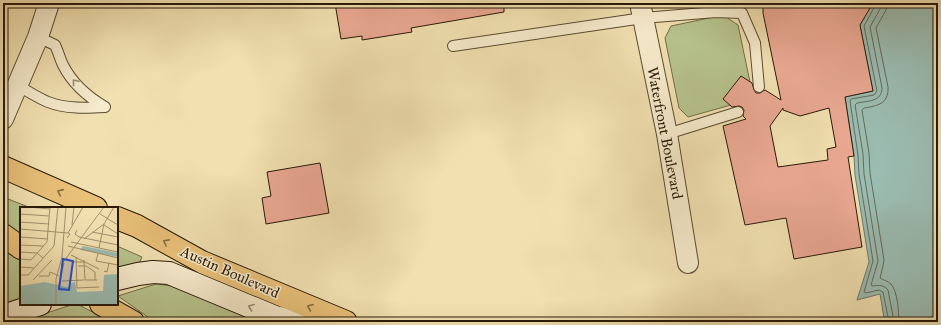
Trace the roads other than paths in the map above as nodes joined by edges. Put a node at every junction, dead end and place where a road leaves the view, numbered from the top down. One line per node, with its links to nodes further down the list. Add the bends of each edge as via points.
1 (49, 3): 4 (street)
2 (717, 7): 3 (lane); 7 (lane, via 742,13 755,43)
3 (642, 10): 5 (lane); 10 (street, Waterfront Boulevard)
4 (38, 37): 6 (street); 6 (lane, one-way to 4, via 55,104 76,108 105,108 83,92 74,81 55,45)
5 (453, 46)
6 (18, 86): 9 (street)
7 (759, 87)
8 (738, 112): 10 (lane)
9 (3, 119)
10 (667, 134): 16 (street, Waterfront Boulevard)
11 (3, 167): 12 (main road, one-way to 11)
12 (94, 207)
13 (118, 218): 23 (main road, Austin Boulevard, one-way to 13, via 202,262 137,226)
14 (3, 234): 15 (main road)
15 (20, 247)
16 (688, 263)
17 (118, 279): 22 (main road, one-way to 17, via 275,317 168,274 153,272)
18 (37, 305): 20 (main road)
19 (103, 305): 21 (main road)
20 (3, 316)
21 (133, 322)
22 (301, 322)
23 (346, 322)

